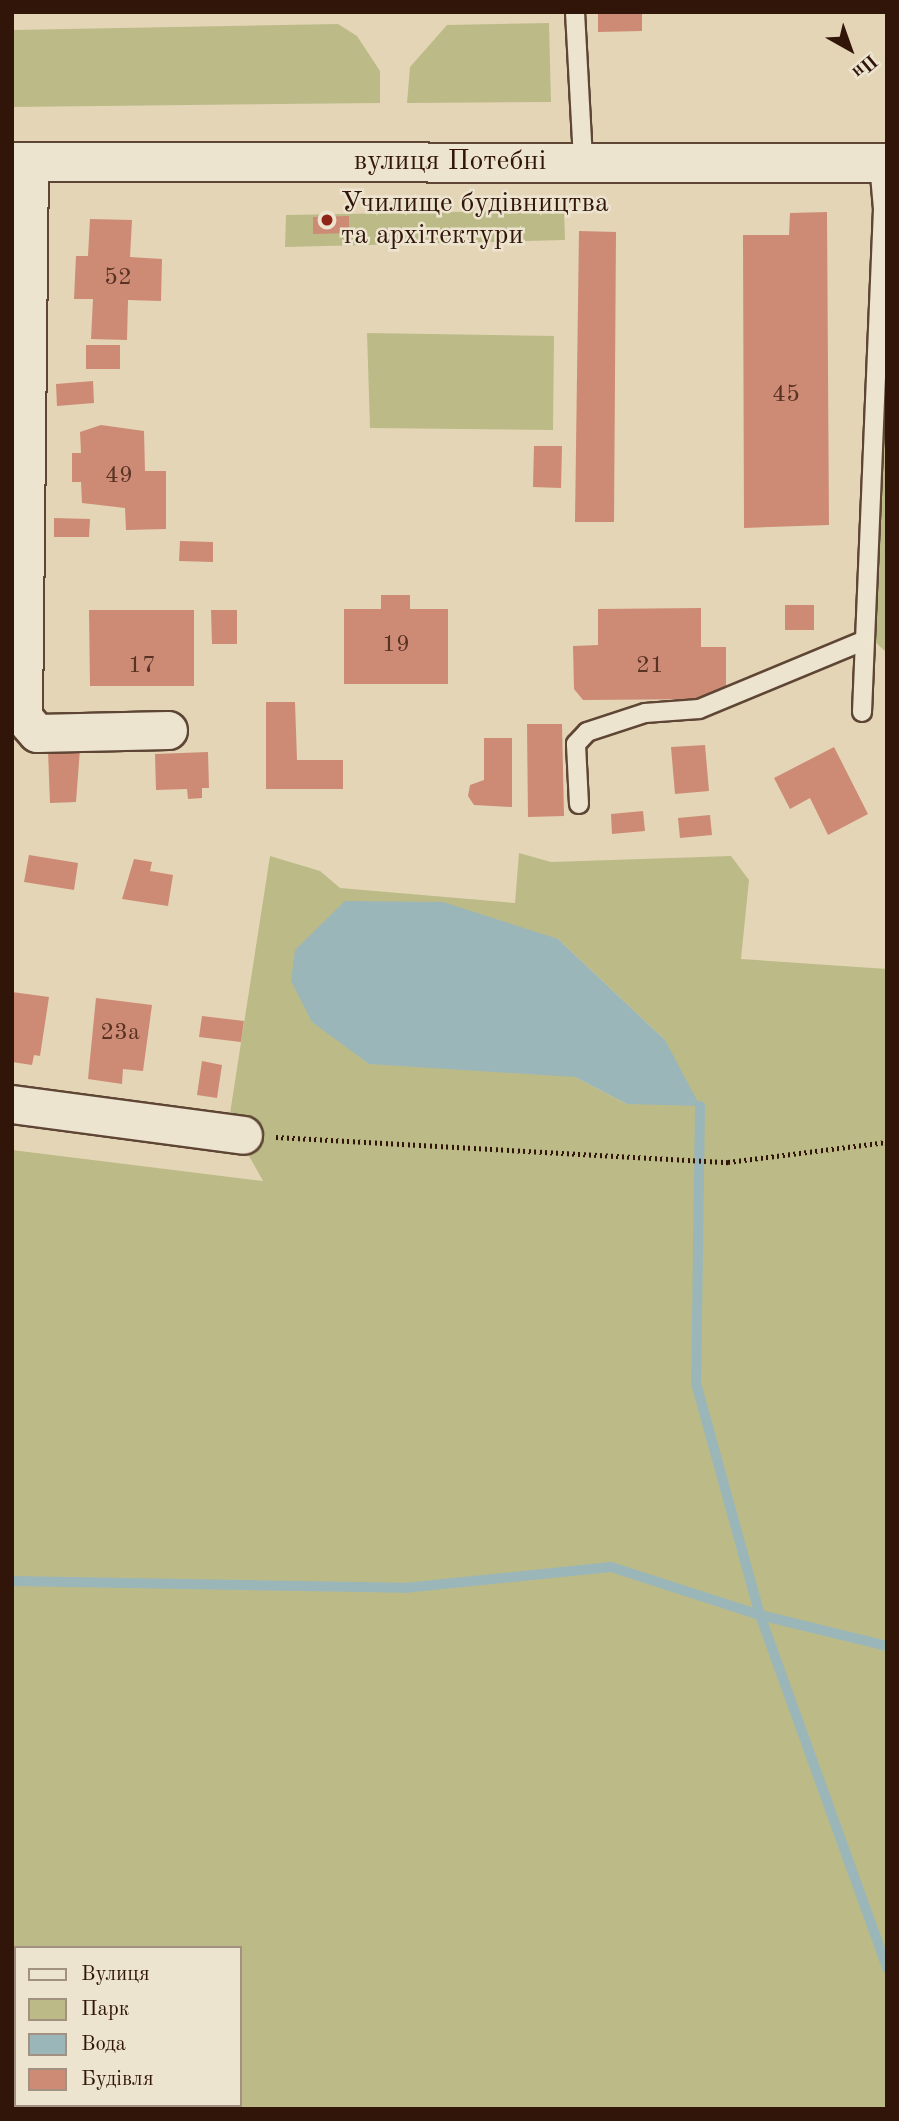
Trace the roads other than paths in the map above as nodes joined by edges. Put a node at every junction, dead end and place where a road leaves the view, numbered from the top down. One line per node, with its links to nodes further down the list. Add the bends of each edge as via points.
1 (575, 12): 2 (lane)
2 (583, 161): 3 (street, вулиця Потебні); 4 (street, вулиця Потебні)
3 (21, 162): 7 (street, via 23,718 37,733)
4 (883, 163): 5 (lane)
5 (863, 641): 6 (lane); 8 (lane, via 699,709 645,713 587,732 576,744)
6 (862, 712)
7 (168, 730)
8 (579, 804)
9 (12, 1104): 10 (street)
10 (243, 1135)

